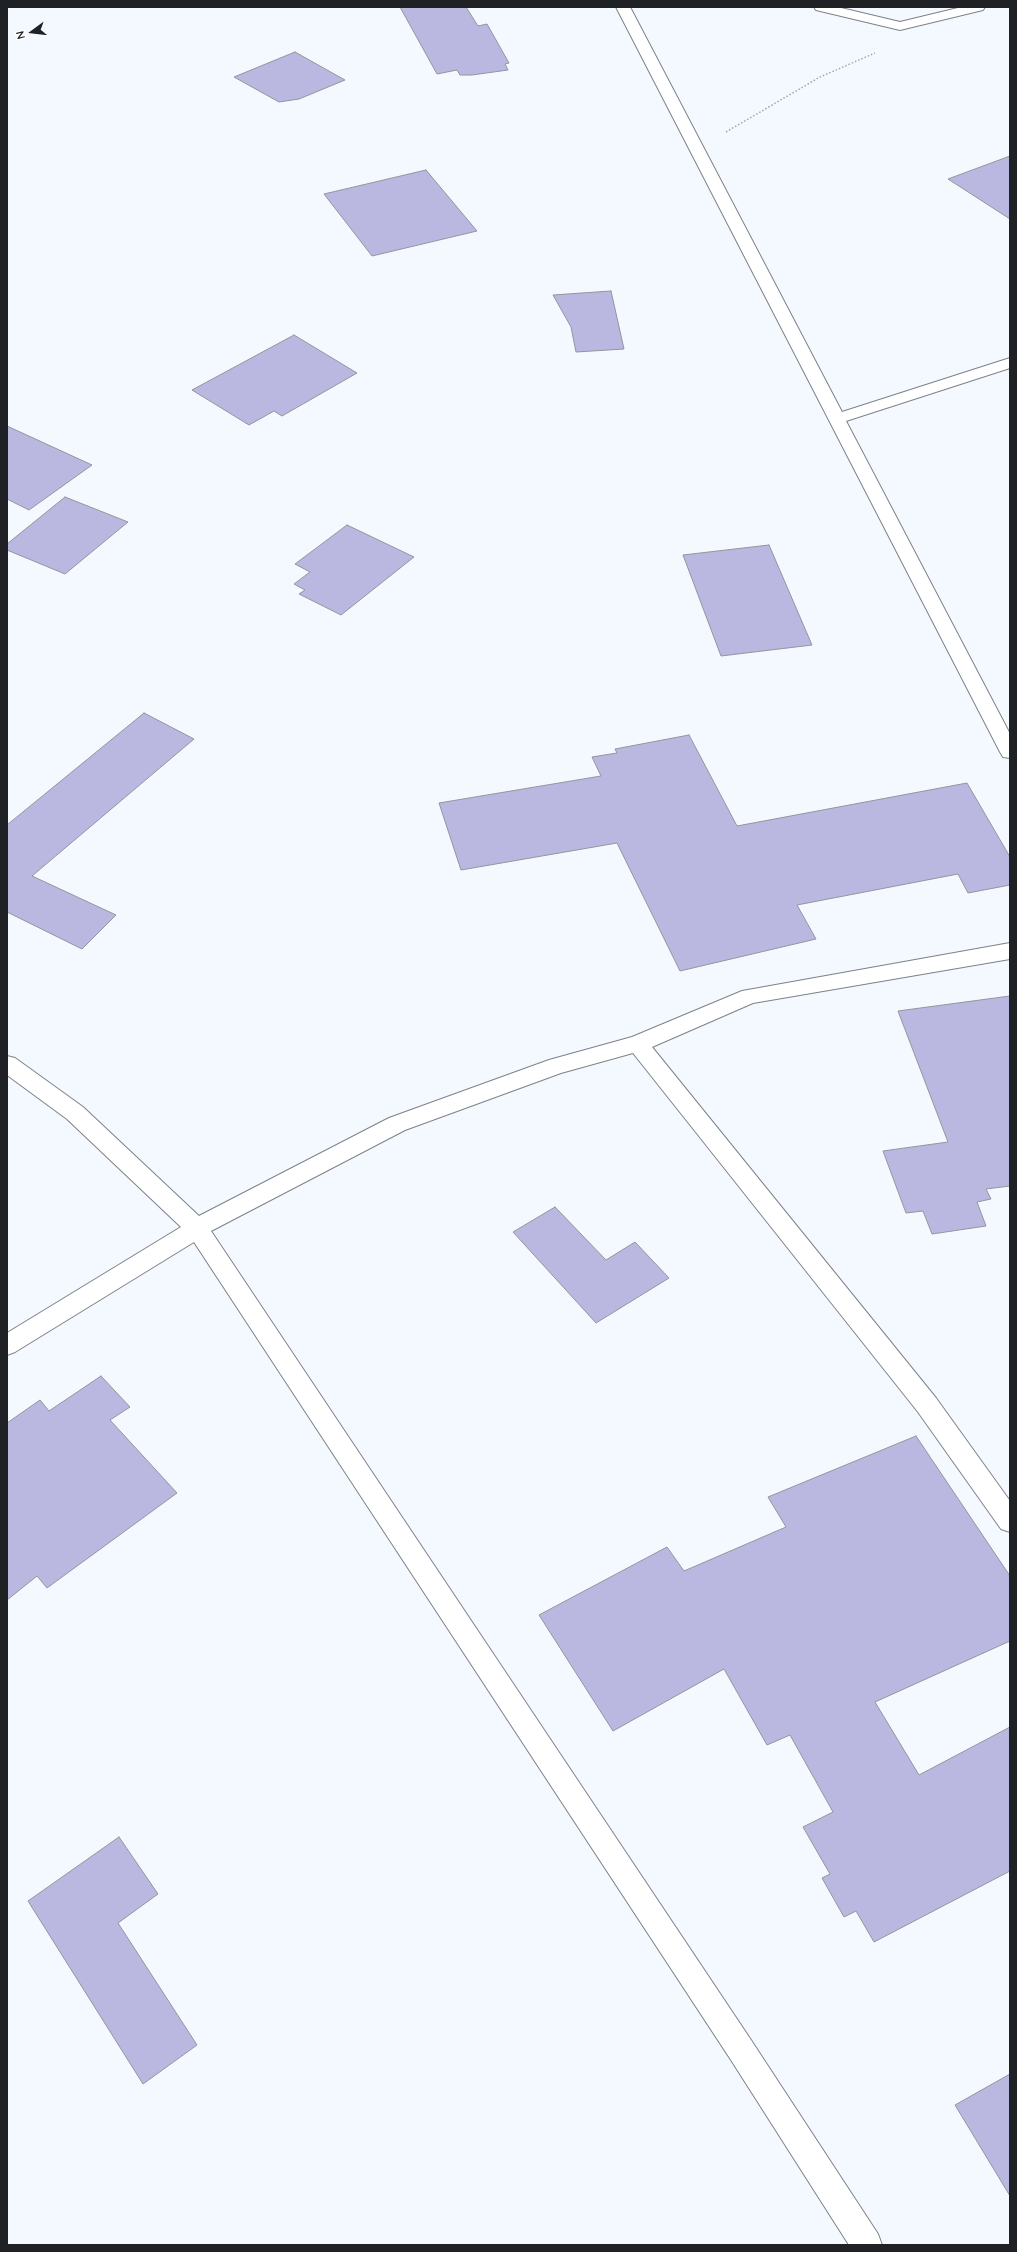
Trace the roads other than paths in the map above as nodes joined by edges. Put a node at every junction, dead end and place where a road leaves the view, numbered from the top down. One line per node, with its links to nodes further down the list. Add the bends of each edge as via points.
1 (623, 7): 5 (street)
2 (821, 7): 3 (street, via 900,26)
3 (978, 7)
4 (1010, 363): 5 (street)
5 (837, 419): 6 (street)
6 (1010, 752)
7 (1010, 951): 8 (street, via 749,996)
8 (638, 1044): 10 (street, via 556,1066 397,1124); 12 (street, via 927,1405)
9 (7, 1064): 10 (street, via 75,1113)
10 (197, 1228): 11 (street); 13 (street, via 732,2036)
11 (7, 1344)
12 (1010, 1521)
13 (867, 2245)

